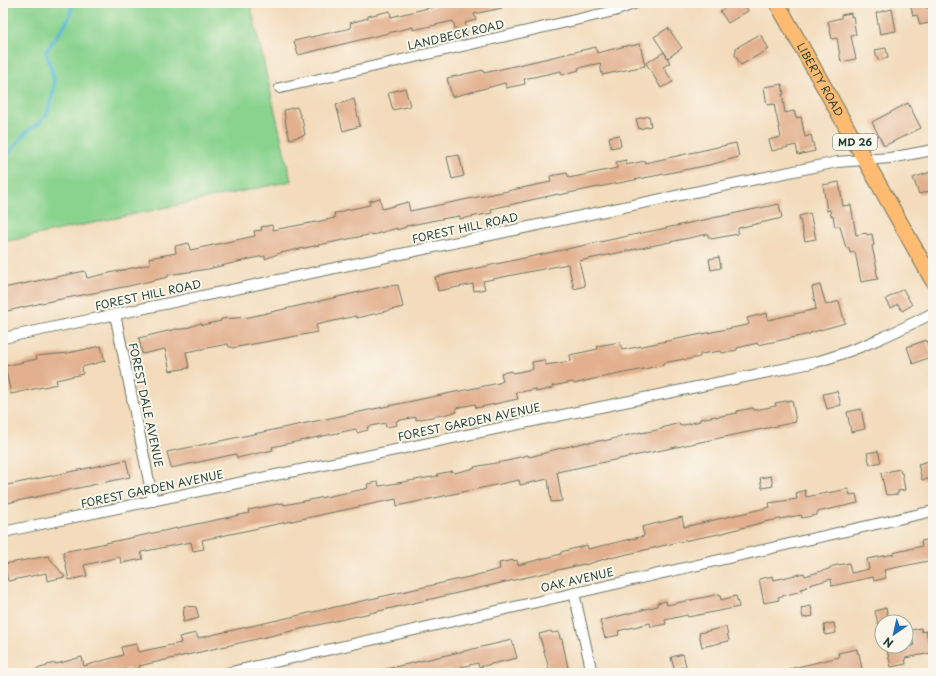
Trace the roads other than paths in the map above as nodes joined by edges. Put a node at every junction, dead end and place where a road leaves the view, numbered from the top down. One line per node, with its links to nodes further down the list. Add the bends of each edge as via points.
1 (636, 3): 3 (street, LANDBECK ROAD, via 614,11)
2 (780, 4): 5 (main road, LIBERTY ROAD / MD 26)
3 (280, 88)
4 (933, 150): 5 (street, FOREST HILL ROAD)
5 (865, 160): 6 (main road, LIBERTY ROAD / MD 26); 8 (street, FOREST HILL ROAD, via 837,162)
6 (933, 282)
7 (933, 313): 10 (street, FOREST GARDEN AVENUE, via 888,336 816,362)
8 (115, 314): 9 (street, FOREST HILL ROAD); 10 (street, FOREST DALE AVENUE)
9 (3, 338)
10 (153, 501): 12 (street, FOREST GARDEN AVENUE)
11 (933, 511): 13 (street, OAK AVENUE)
12 (3, 532)
13 (574, 593): 14 (street, OAK AVENUE); 15 (street)
14 (227, 673)
15 (592, 673)

